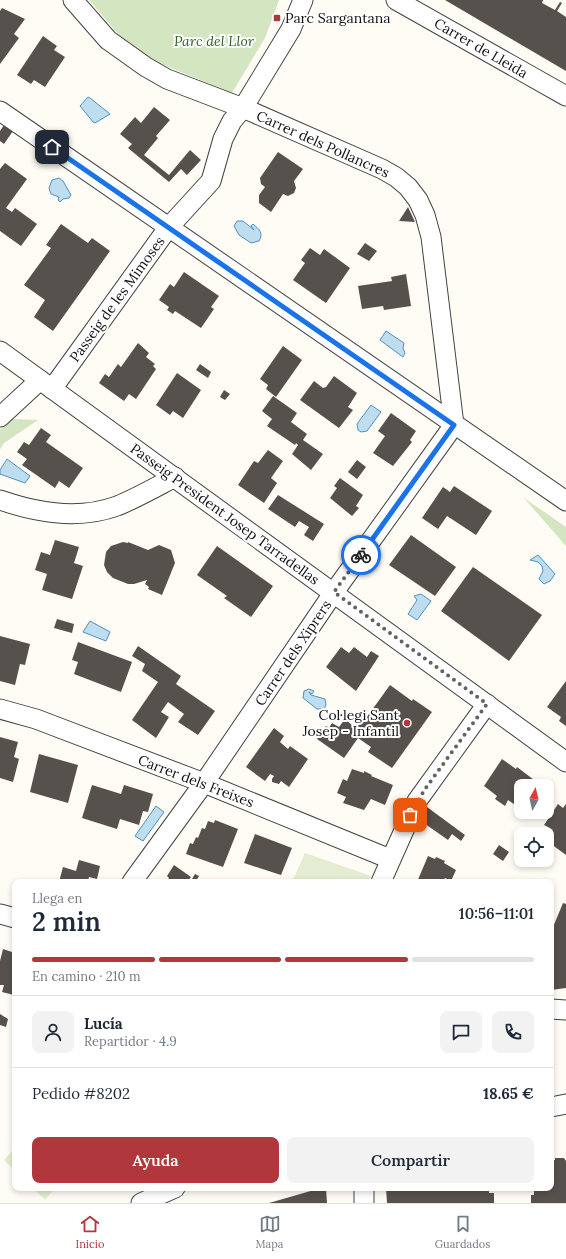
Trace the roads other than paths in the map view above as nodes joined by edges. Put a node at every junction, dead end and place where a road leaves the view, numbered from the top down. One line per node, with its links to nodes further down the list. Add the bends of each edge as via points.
1 (73, 0): 5 (street, Carrer dels Pollancres, via 108,40 146,68 167,79)
2 (303, 0): 5 (street, Passeig de les Mimoses, via 291,28)
3 (396, 0): 4 (street, Carrer de Lleida)
4 (566, 96)
5 (243, 108): 7 (street, Passeig de les Mimoses, via 232,120 223,139 211,181); 11 (street, Carrer dels Pollancres, via 382,168 408,186 418,200 431,237)
6 (0, 111): 7 (street)
7 (168, 228): 9 (street, Passeig de les Mimoses); 11 (street)
8 (0, 351): 9 (street, Passeig President Josep Tarradellas)
9 (46, 385): 10 (street, Passeig de les Mimoses); 12 (street, Passeig President Josep Tarradellas)
10 (0, 417)
11 (454, 425): 14 (street); 15 (street, Carrer dels Xiprers)
12 (175, 477): 13 (street, via 130,500 95,512 44,512); 15 (street, Passeig President Josep Tarradellas)
13 (0, 500)
14 (566, 501)
15 (334, 592): 16 (street, Passeig President Josep Tarradellas); 19 (street, Carrer dels Xiprers)
16 (487, 704): 18 (street, Passeig President Josep Tarradellas); 20 (street, via 416,801)
17 (0, 709): 19 (street, Carrer dels Freixes, via 36,719)
18 (566, 762)
19 (204, 782): 20 (street, Carrer dels Freixes); 21 (street, Carrer dels Xiprers)
20 (390, 859): 22 (street)
21 (134, 879)
22 (382, 879)
23 (0, 914): 24 (street)
24 (12, 917)
25 (554, 1009): 26 (street)
26 (566, 1010)
27 (566, 1104): 28 (street)
28 (554, 1106)
29 (169, 1191): 31 (street)
30 (364, 1191): 32 (street)
31 (141, 1203)
32 (364, 1203)

